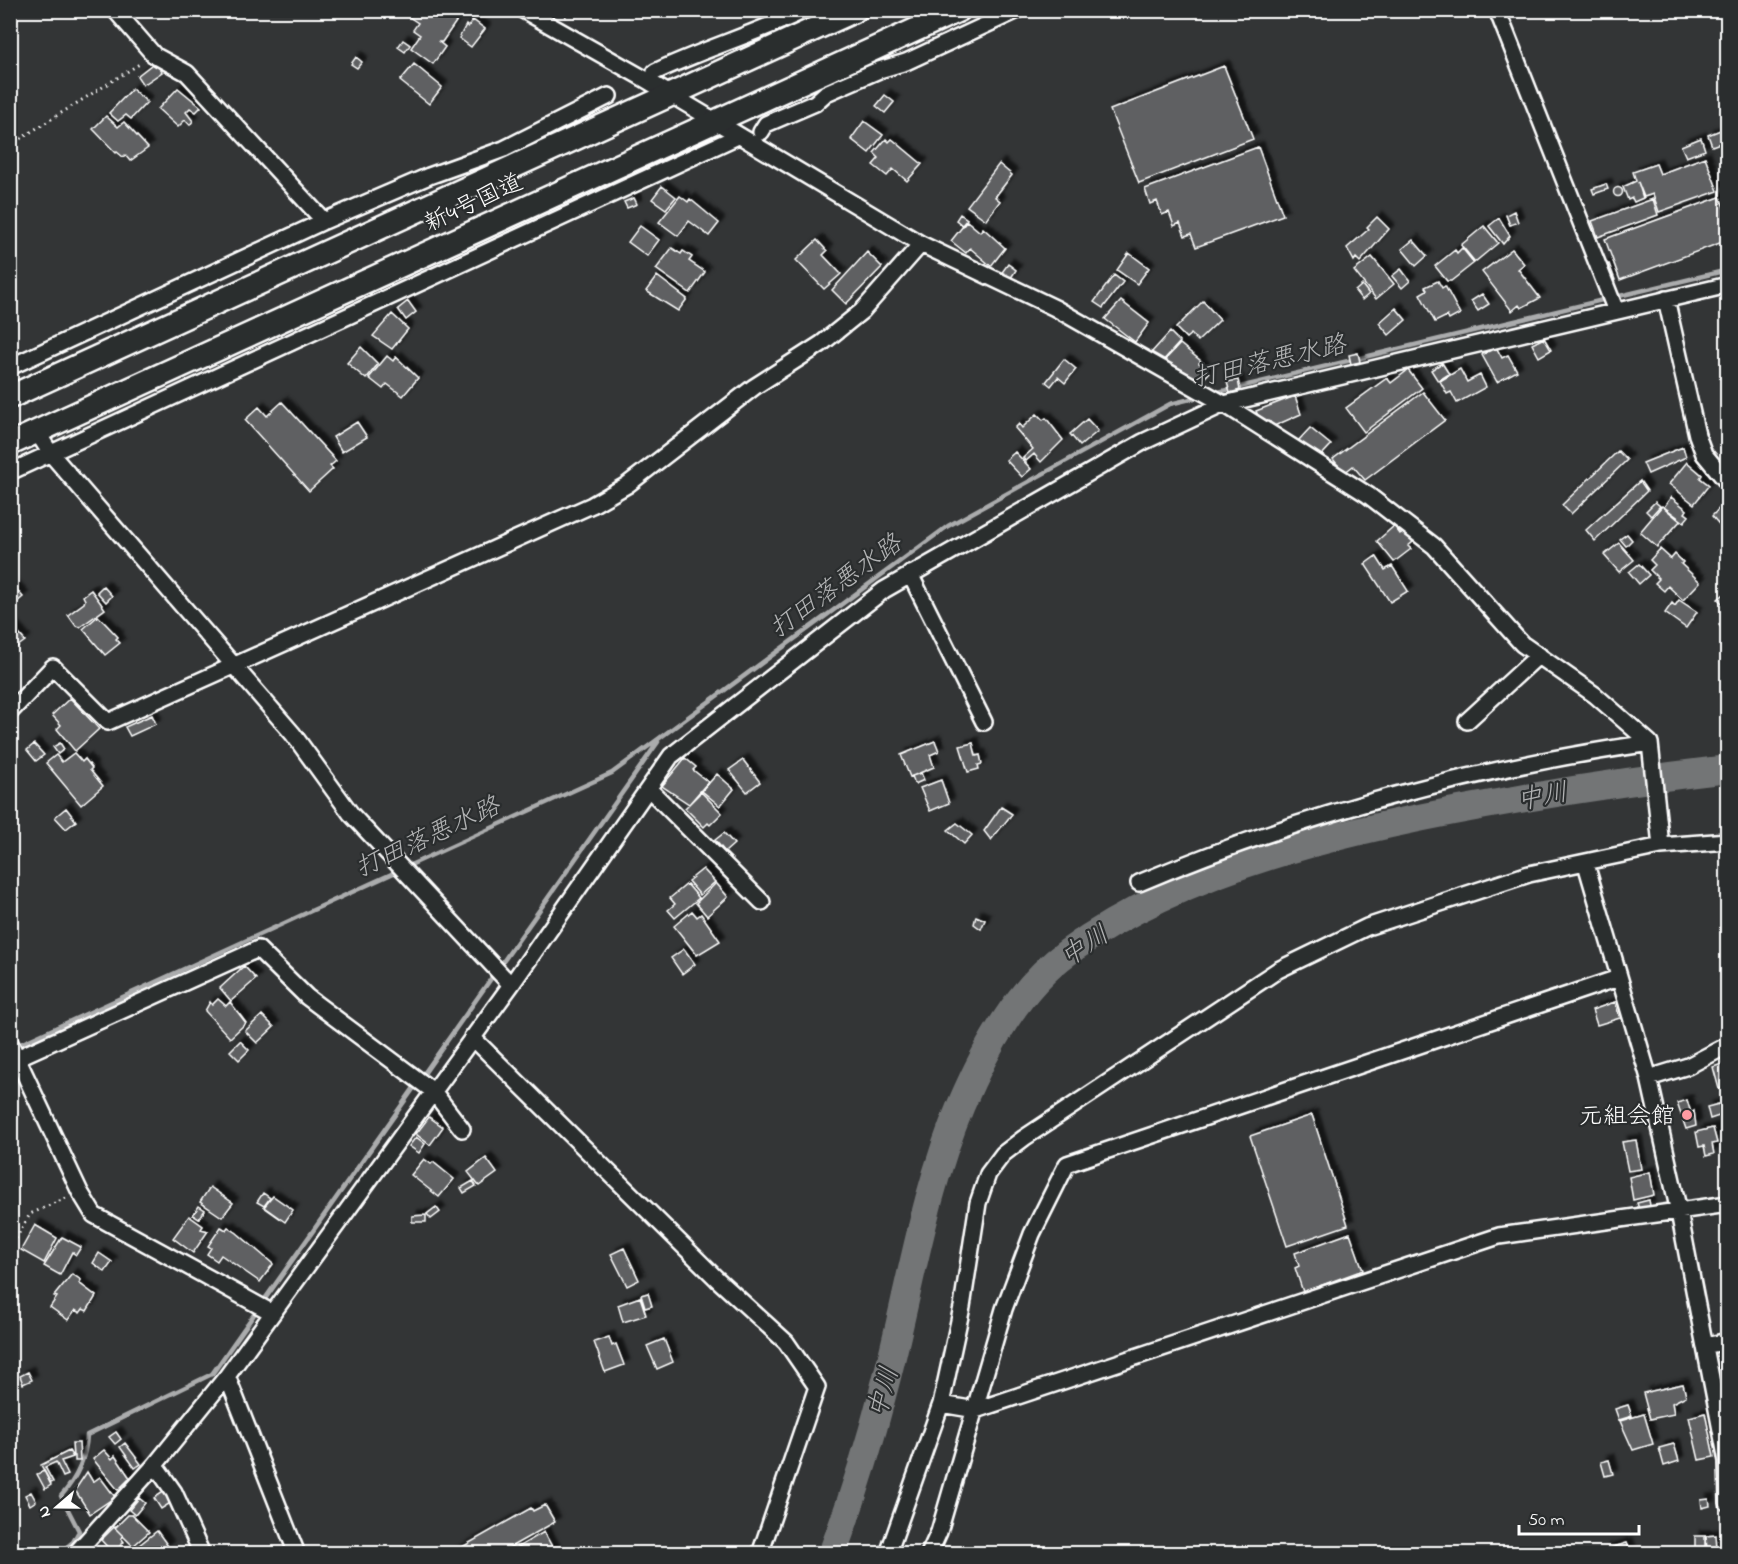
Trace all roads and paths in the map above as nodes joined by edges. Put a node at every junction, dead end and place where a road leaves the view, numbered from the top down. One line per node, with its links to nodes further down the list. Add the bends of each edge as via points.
1 (115, 10): 9 (street)
2 (523, 10): 12 (street)
3 (805, 10): 8 (street)
4 (856, 10): 8 (highway, 新4号国道)
5 (959, 10): 11 (highway, 新4号国道)
6 (1018, 10): 11 (street, via 906,62)
7 (1497, 10): 23 (street)
8 (776, 35): 10 (street, via 742,39 704,50); 12 (highway, 新4号国道)
9 (154, 55): 17 (path); 19 (street, via 187,73)
10 (655, 72)
11 (846, 74): 14 (highway, 新4号国道); 15 (street, via 815,103 766,124)
12 (671, 95): 14 (street); 18 (highway, 新4号国道)
13 (609, 96): 18 (street)
14 (713, 122): 16 (street); 27 (highway, 新4号国道)
15 (761, 132)
16 (738, 136): 20 (street); 29 (street)
17 (10, 145)
18 (525, 151): 19 (street); 25 (highway, 新4号国道)
19 (324, 221): 24 (street)
20 (921, 244): 26 (street, via 1055,308); 34 (street, via 862,311 821,344 754,387 627,485 592,505)
21 (1728, 285): 22 (street)
22 (1666, 299): 23 (street); 31 (street, via 1697,435 1704,454)
23 (1616, 311): 26 (street)
24 (10, 367)
25 (10, 397)
26 (1224, 404): 32 (street, via 1143,442); 33 (street, via 1368,495 1434,546 1522,644)
27 (37, 432): 28 (highway, 新4号国道); 29 (street)
28 (10, 444)
29 (51, 454): 30 (street); 34 (street)
30 (10, 472)
31 (1728, 483)
32 (910, 574): 37 (street); 39 (street, via 884,590 671,756)
33 (1539, 655): 36 (street); 38 (street, via 1595,695)
34 (235, 666): 35 (street, via 108,722 53,667); 46 (street, via 293,734 351,814)
35 (10, 712)
36 (1467, 721)
37 (984, 722)
38 (1650, 743): 41 (street); 43 (street, via 1502,768 1409,790 1232,846)
39 (650, 790): 44 (street); 46 (street)
40 (1728, 841): 41 (street)
41 (1661, 846): 42 (street)
42 (1586, 864): 45 (street); 62 (street, via 1529,874 1367,927 1321,947 1278,970 1003,1154 988,1174 978,1203 962,1308)
43 (1139, 883)
44 (762, 902)
45 (1618, 978): 51 (street); 63 (street, via 1067,1164 1032,1234 1008,1298)
46 (510, 985): 47 (street)
47 (472, 1037): 52 (street); 69 (street, via 717,1279 786,1341 817,1388)
48 (10, 1043): 50 (street)
49 (1728, 1045): 51 (street, via 1688,1066)
50 (17, 1058): 52 (street, via 258,949 307,997); 54 (street)
51 (1649, 1078): 56 (street)
52 (434, 1091): 53 (street); 58 (street)
53 (462, 1129)
54 (80, 1192): 57 (path, via 30,1214); 58 (street, via 94,1215)
55 (1728, 1204): 56 (street)
56 (1679, 1212): 60 (street); 63 (street, via 1498,1236)
57 (10, 1249)
58 (271, 1312): 61 (street)
59 (1728, 1341): 60 (street)
60 (1705, 1346): 65 (street, via 1726,1461)
61 (227, 1376): 64 (street); 68 (street)
62 (941, 1404): 63 (street); 70 (street)
63 (976, 1410): 71 (street)
64 (154, 1465): 66 (street); 67 (street, via 174,1492)
65 (1728, 1503)
66 (75, 1554)
67 (202, 1554)
68 (297, 1554)
69 (760, 1554)
70 (888, 1554)
71 (929, 1554)

